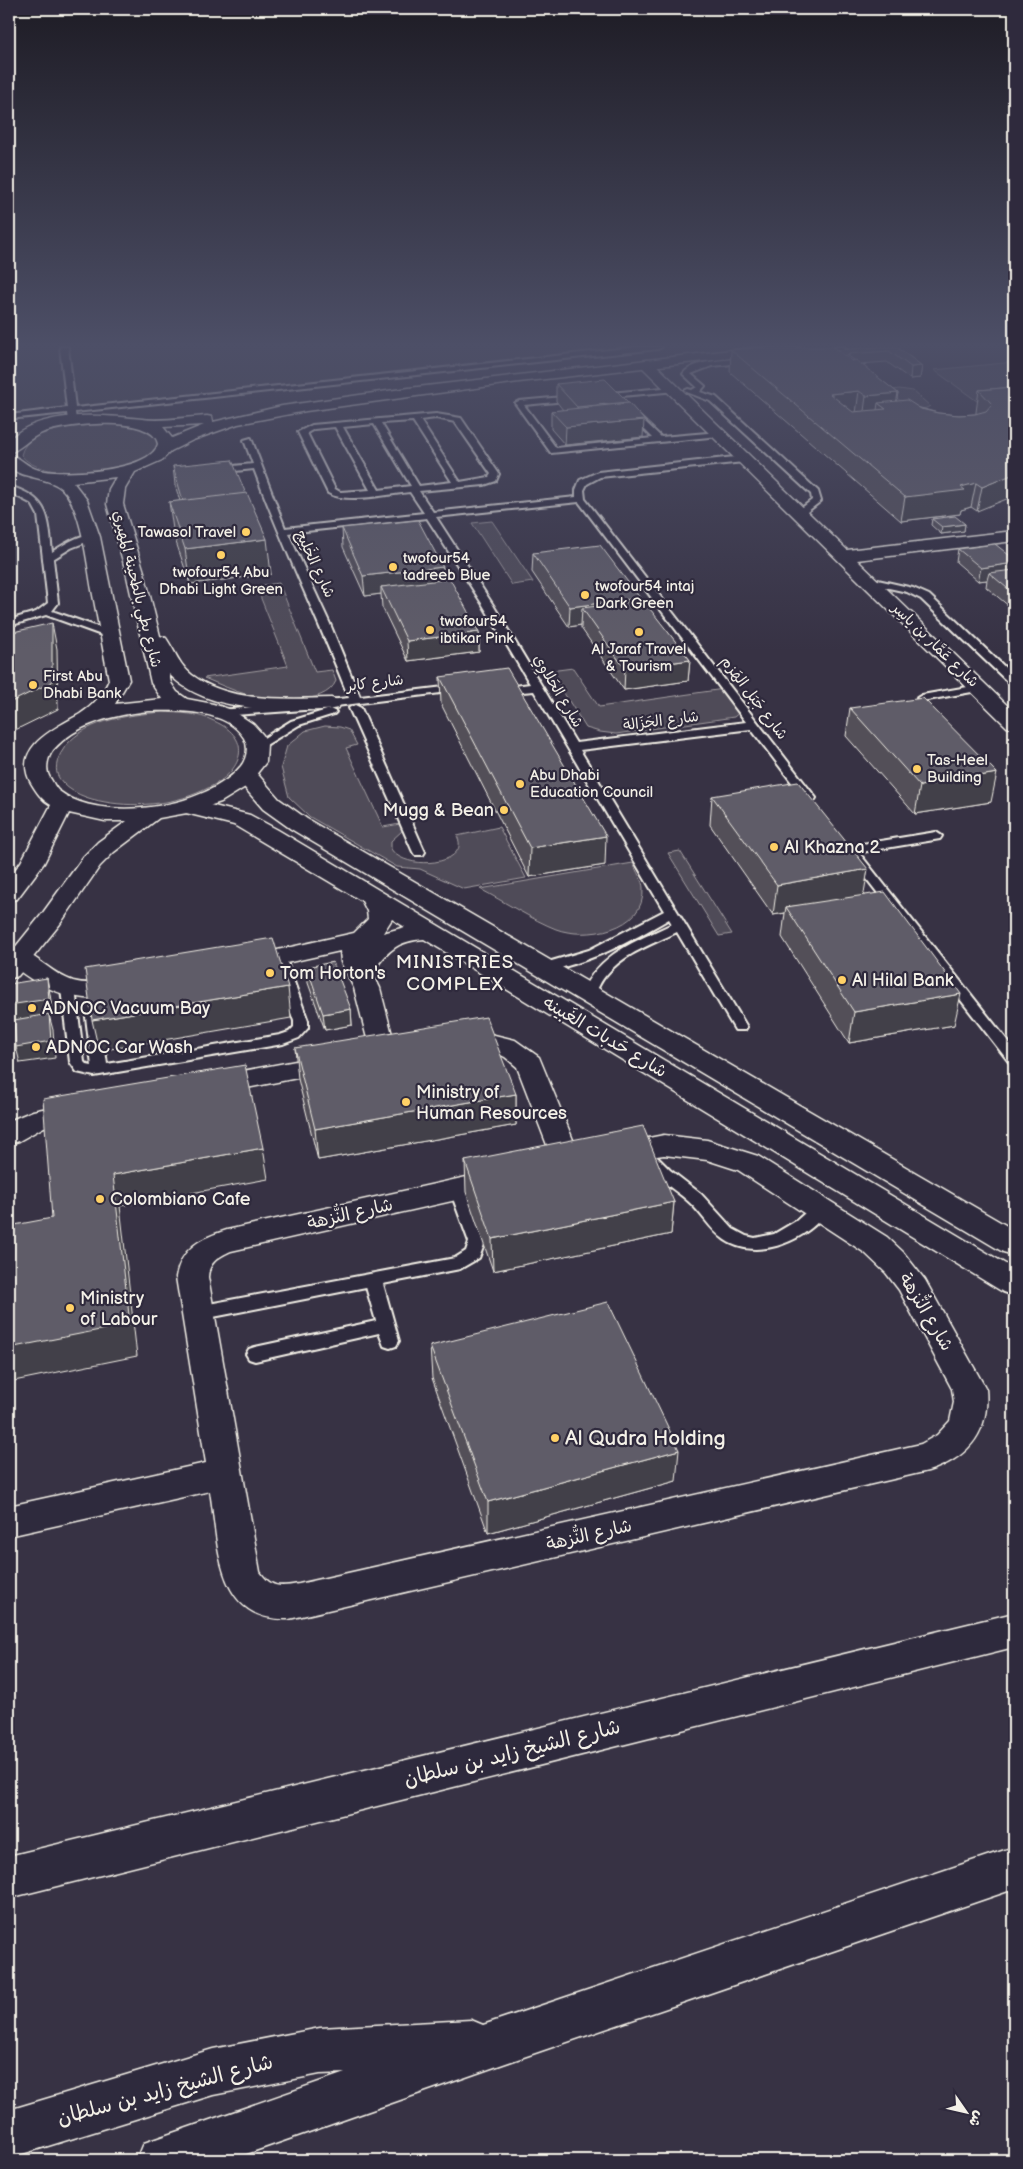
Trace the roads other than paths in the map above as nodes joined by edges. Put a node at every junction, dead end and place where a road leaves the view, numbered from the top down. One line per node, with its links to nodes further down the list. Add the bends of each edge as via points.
1 (166, 448): 15 (main road, via 149,462)
2 (251, 448): 14 (lane, شارع الخَلِيج)
3 (310, 448): 21 (lane, via 331,491 342,496)
4 (351, 448): 21 (lane)
5 (392, 448): 20 (lane, شارع الحَلاوِي)
6 (434, 448): 18 (lane)
7 (477, 448): 18 (lane, via 496,476 487,481)
8 (553, 448): 9 (lane)
9 (573, 448)
10 (733, 448): 13 (main road, شارع عَمَّار بن ياسِر)
11 (766, 448): 23 (lane, via 818,498 815,504)
12 (11, 451): 17 (main road, via 22,469)
13 (744, 459): 22 (lane, via 598,475 583,482); 23 (main road, شارع عَمَّار بن ياسِر)
14 (257, 466): 16 (lane); 25 (lane, شارع الخَلِيج)
15 (129, 469): 17 (main road, via 90,476); 36 (main road, شارع بطي بالطحينة المهيري, via 117,488 115,504)
16 (209, 470)
17 (50, 476): 27 (main road, شارع بطي بالطحينة المهيري, via 74,491)
18 (458, 485): 20 (lane)
19 (9, 489): 28 (lane, via 28,497 40,508)
20 (415, 489): 21 (lane); 24 (lane, شارع الحَلاوِي)
21 (376, 493)
22 (581, 498): 24 (lane); 50 (lane, شارع جَبَل الهَزم)
23 (800, 513): 32 (main road, شارع عَمَّار بن ياسِر)
24 (429, 515): 25 (lane); 39 (lane, شارع الحَلاوِي)
25 (282, 531): 45 (lane, شارع الخَلِيج, via 325,624)
26 (1014, 536): 29 (main road)
27 (92, 537): 28 (lane); 31 (lane); 37 (main road, شارع بطي بالطحينة المهيري)
28 (53, 538): 31 (lane)
29 (963, 548): 30 (main road); 32 (main road)
30 (1014, 550)
31 (47, 559): 34 (lane, via 54,603)
32 (850, 562): 33 (main road, شارع عَمَّار بن ياسِر)
33 (869, 581): 38 (lane, via 910,590 925,597); 40 (main road, شارع عَمَّار بن ياسِر)
34 (46, 612): 35 (lane); 37 (lane)
35 (9, 623)
36 (148, 628): 44 (main road, via 172,666 187,680 208,691 262,703); 46 (main road, شارع بطي بالطحينة المهيري, via 161,684)
37 (111, 636): 48 (main road, شارع بطي بالطحينة المهيري, via 119,680 106,703)
38 (1014, 682)
39 (534, 683): 41 (lane); 52 (lane, شارع الحَلاوِي)
40 (979, 688): 43 (lane); 49 (main road, شارع عَمَّار بن ياسِر)
41 (489, 689)
42 (471, 691): 45 (lane, شارع كابر)
43 (922, 698)
44 (331, 704): 45 (lane, شارع كابر); 47 (lane, شارع كابر)
45 (356, 704): 51 (lane, شارع كابر, via 295,723); 59 (lane, شارع الخَلِيج)
46 (181, 705): 47 (main road); 48 (main road, via 133,706)
47 (221, 713): 51 (main road, via 248,729)
48 (87, 718): 54 (main road, via 50,742 37,760 38,779 43,788)
49 (1014, 723)
50 (753, 725): 52 (lane, شارع الجَزَالة); 56 (lane, شارع جَبَل الهَزم)
51 (257, 746): 53 (main road, via 257,756)
52 (573, 748): 62 (lane, شارع الحَلاوِي)
53 (246, 775): 55 (main road, via 223,793); 68 (main road, شارع حَدبات الغَبينه, via 261,795 283,814)
54 (63, 803): 57 (main road, via 112,815); 60 (main road, via 32,863)
55 (190, 806): 57 (main road); 61 (main road, شارع حَدبات الغَبينه, via 242,820)
56 (820, 811)
57 (151, 814): 67 (main road, via 92,861)
58 (936, 836): 78 (lane, via 847,846)
59 (419, 852)
60 (9, 894)
61 (371, 896): 64 (main road, شارع حَدبات الغَبينه); 65 (main road, via 381,917 376,926)
62 (671, 912): 63 (lane, شارع الحَلاوِي); 68 (lane, via 600,953)
63 (679, 926): 73 (lane, via 609,963 595,977); 74 (lane, شارع الحَلاوِي)
64 (429, 931): 70 (main road, via 397,936 380,946 369,958); 89 (main road, شارع حَدبات الغَبينه)
65 (360, 939): 66 (main road); 70 (main road, via 352,956 355,967)
66 (278, 957): 69 (main road); 79 (lane, via 301,1021 301,1028 294,1035)
67 (14, 965): 72 (main road)
68 (543, 968): 73 (main road, شارع حَدبات الغَبينه)
69 (222, 969)
70 (364, 978): 77 (main road)
71 (147, 984): 72 (main road, via 109,992)
72 (79, 990): 79 (lane); 79 (lane, via 77,1062 82,1069)
73 (588, 994): 87 (main road, شارع حَدبات الغَبينه)
74 (740, 1027)
75 (437, 1044): 84 (main road, via 484,1040 511,1048 521,1055 534,1072)
76 (410, 1049): 77 (main road)
77 (384, 1054): 80 (main road)
78 (1014, 1059)
79 (100, 1070)
80 (184, 1091)
81 (108, 1105): 82 (main road, via 39,1118)
82 (9, 1134)
83 (642, 1148): 84 (main road, شارع النُّزهة); 86 (main road, شارع النُّزهة, via 686,1146 729,1154); 86 (lane, via 657,1169 696,1199 740,1241 760,1243 789,1234 802,1227)
84 (569, 1165): 85 (main road, شارع النُّزهة)
85 (458, 1190): 88 (lane, via 476,1236 476,1248 472,1254 460,1263); 90 (main road, شارع النُّزهة, via 215,1244 204,1250 192,1268)
86 (820, 1209): 92 (main road, شارع النُّزهة, via 876,1245 904,1272 963,1375 969,1389 970,1417 964,1430 943,1450 928,1457 284,1604 268,1602 256,1596 246,1585)
87 (1014, 1244)
88 (373, 1280): 90 (lane); 91 (lane, via 388,1333)
89 (1014, 1284)
90 (198, 1313): 92 (main road, شارع النُّزهة)
91 (255, 1354)
92 (225, 1474): 93 (main road)
93 (9, 1521)
94 (1014, 1630): 96 (main road, شارع الشيخ زايد بن سلطان)
95 (1014, 1868): 97 (main road, شارع الشيخ زايد بن سلطان)
96 (9, 1877)
97 (503, 2041): 98 (main road, شارع الشيخ زايد بن سلطان, via 320,2051 213,2072); 99 (main road, شارع الشيخ زايد بن سلطان)
98 (9, 2134)
99 (161, 2160)

